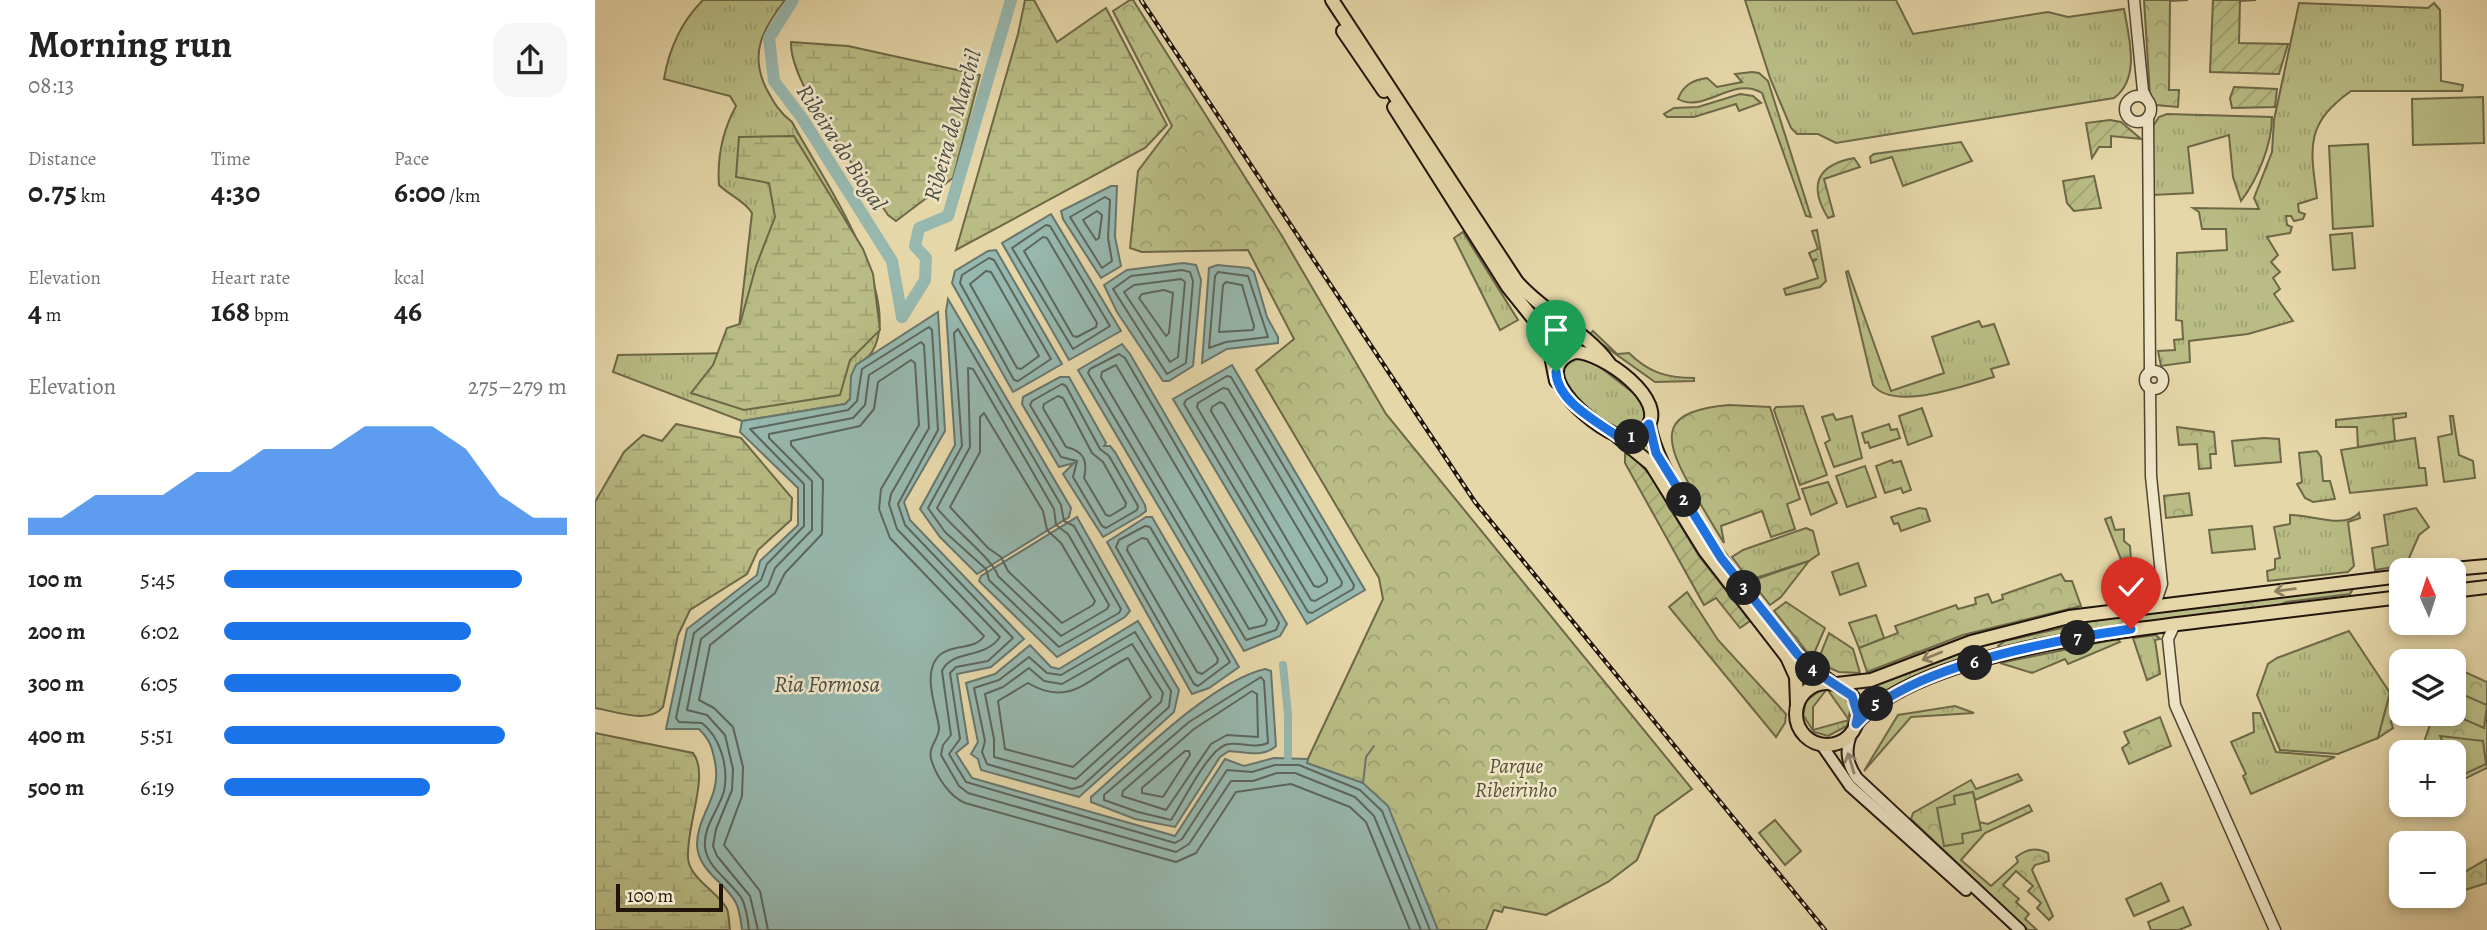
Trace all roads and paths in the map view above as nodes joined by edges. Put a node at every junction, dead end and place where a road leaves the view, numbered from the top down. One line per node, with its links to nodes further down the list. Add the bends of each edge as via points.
1 (1323, 0): 12 (main road, via 1503,279 1540,327 1548,341)
2 (1332, 0): 10 (main road, via 1517,282)
3 (2134, 0): 4 (street)
4 (2139, 50): 5 (street, via 2135,91); 6 (street)
5 (2129, 100): 6 (street, via 2139,96); 8 (street, via 2125,109)
6 (2148, 101): 7 (street)
7 (2148, 117): 8 (street); 9 (street)
8 (2131, 120): 9 (street)
9 (2146, 143): 11 (street)
10 (1609, 363): 12 (main road, via 1575,352 1560,361); 14 (main road, via 1647,397 1652,412)
11 (2150, 371): 13 (street, via 2145,378); 13 (street, via 2160,373 2164,381)
12 (1556, 381): 15 (main road, via 1564,394)
13 (2150, 389): 20 (street, via 2151,476)
14 (1649, 424): 15 (main road, via 1638,435); 36 (main road, via 1656,453 1721,558 1798,655)
15 (1622, 440): 37 (main road, via 1651,464 1696,537 1787,656 1795,677)
16 (2487, 566): 17 (main road)
17 (2466, 568)
18 (2389, 578): 19 (main road)
19 (2353, 582): 26 (main road, one-way to 26); 28 (main road, via 2360,585 2357,596 2291,604)
20 (2162, 584): 26 (street); 27 (street)
21 (2389, 584): 24 (main road, via 2378,587 2378,594)
22 (2487, 587): 23 (main road)
23 (2466, 589)
24 (2389, 596)
25 (2389, 599): 28 (main road)
26 (2173, 604): 27 (main road)
27 (2155, 605): 29 (main road)
28 (2270, 613): 30 (main road)
29 (2069, 617): 33 (main road); 34 (main road, via 2061,624 1995,642 1996,650)
30 (2175, 624): 31 (main road); 32 (street)
31 (2157, 626): 32 (street); 34 (main road)
32 (2168, 639): 42 (street, via 2175,705)
33 (1971, 642): 35 (main road, via 1984,644 1984,653 1946,666); 36 (main road, one-way to 36, via 1871,680)
34 (2015, 651): 35 (main road)
35 (1935, 676): 38 (main road, via 1875,704)
36 (1834, 684): 37 (main road, via 1809,688); 38 (main road, via 1852,696 1858,715)
37 (1797, 704): 39 (main road, via 1800,729)
38 (1854, 728): 39 (main road, via 1838,742); 41 (main road, one-way to 38, via 1857,778 1849,766 1847,743)
39 (1821, 744): 40 (main road, via 1850,786)
40 (2010, 930)
41 (2020, 930)
42 (2275, 930)

